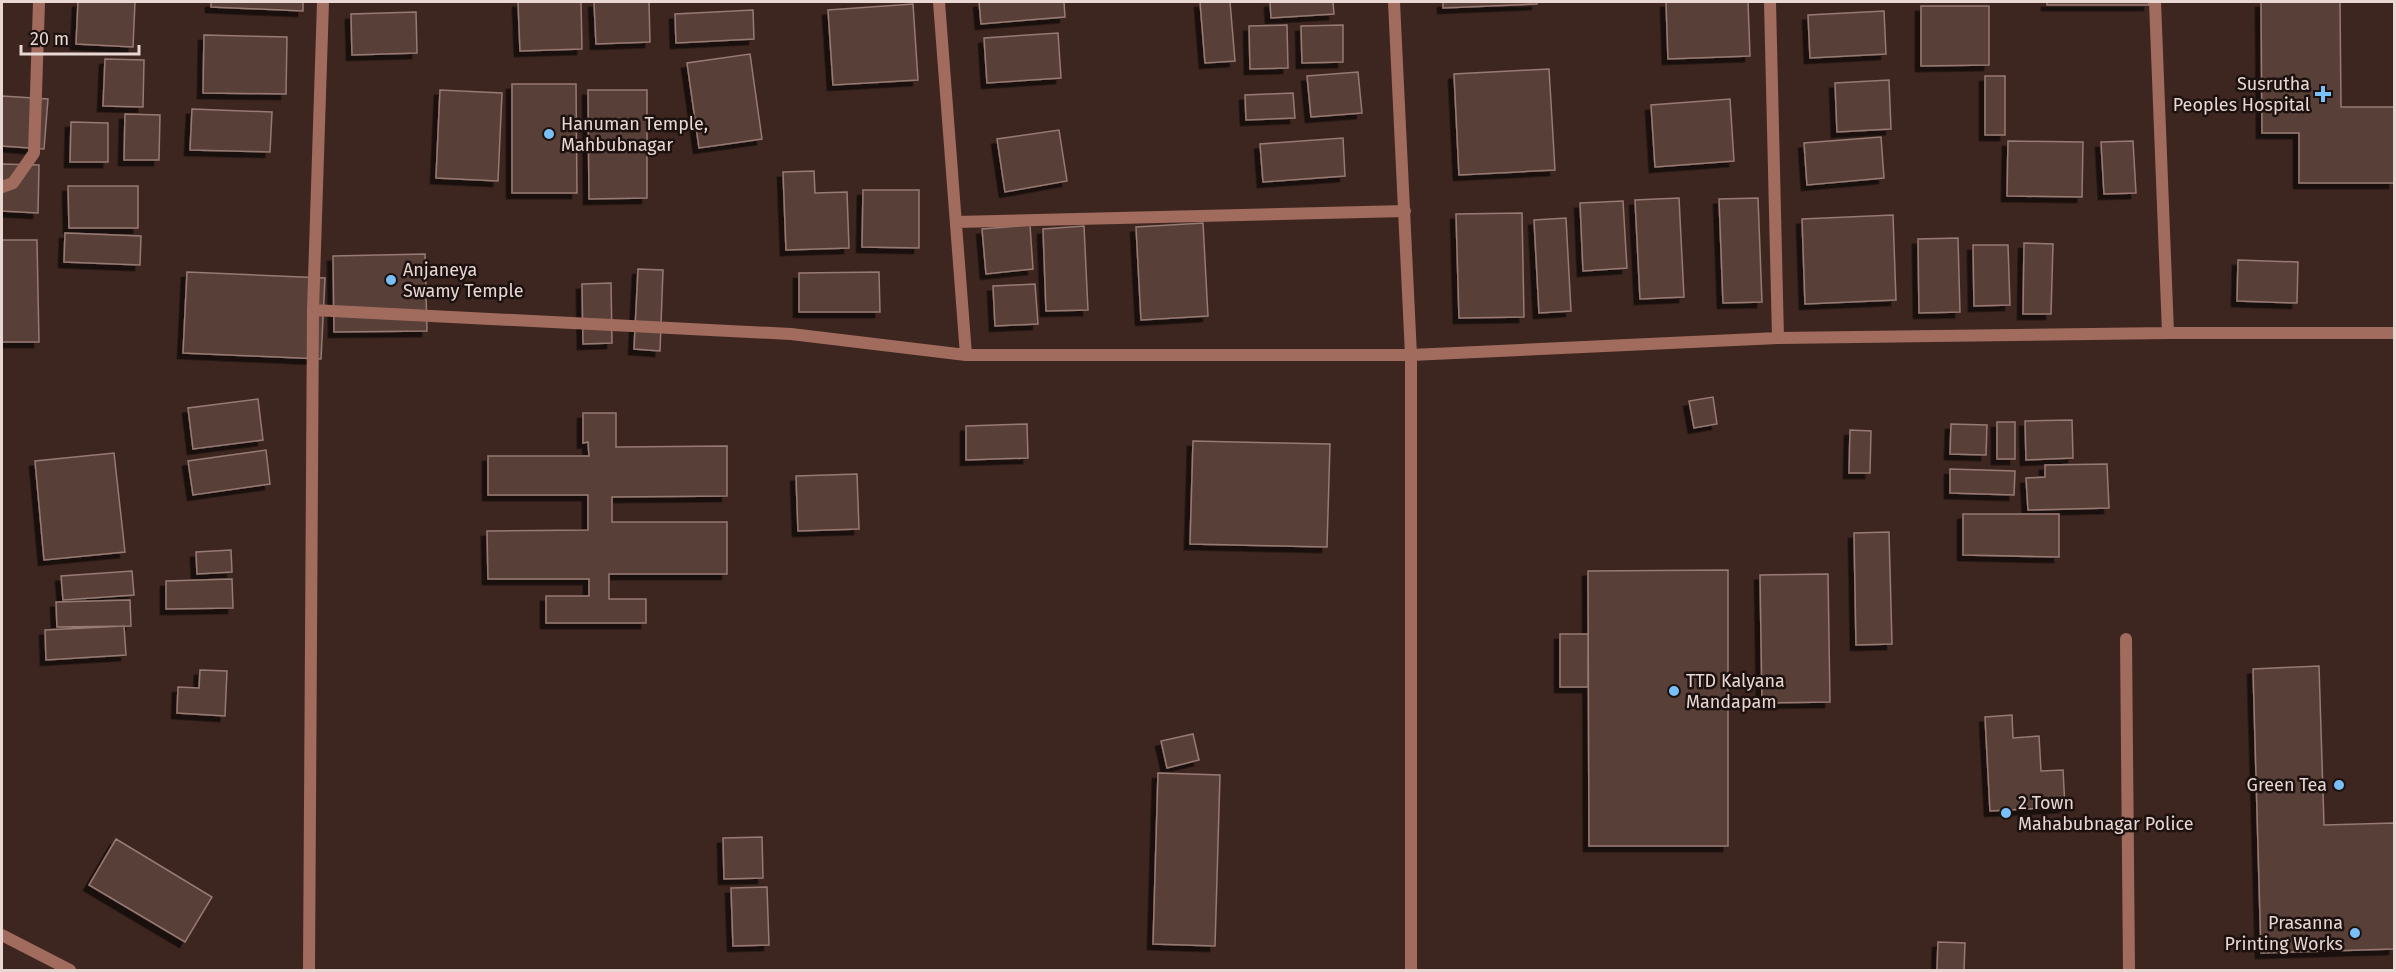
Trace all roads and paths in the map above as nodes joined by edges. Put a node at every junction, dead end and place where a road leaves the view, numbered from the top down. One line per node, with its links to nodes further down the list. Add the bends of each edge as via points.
1 (39, 2): 7 (street, via 34,153 13,183)
2 (323, 2): 10 (street)
3 (939, 2): 9 (street)
4 (1394, 2): 8 (street)
5 (1770, 2): 13 (street)
6 (2155, 2): 11 (street)
7 (2, 187)
8 (1405, 212): 9 (street); 15 (street)
9 (956, 222): 14 (street)
10 (313, 310): 14 (street, via 791,334); 19 (street)
11 (2168, 333): 12 (street); 13 (street)
12 (2394, 333)
13 (1778, 338): 15 (street)
14 (966, 355): 15 (street)
15 (1412, 355): 20 (street)
16 (2126, 639): 21 (street)
17 (2, 935): 18 (street)
18 (70, 970)
19 (309, 970)
20 (1411, 970)
21 (2129, 970)

